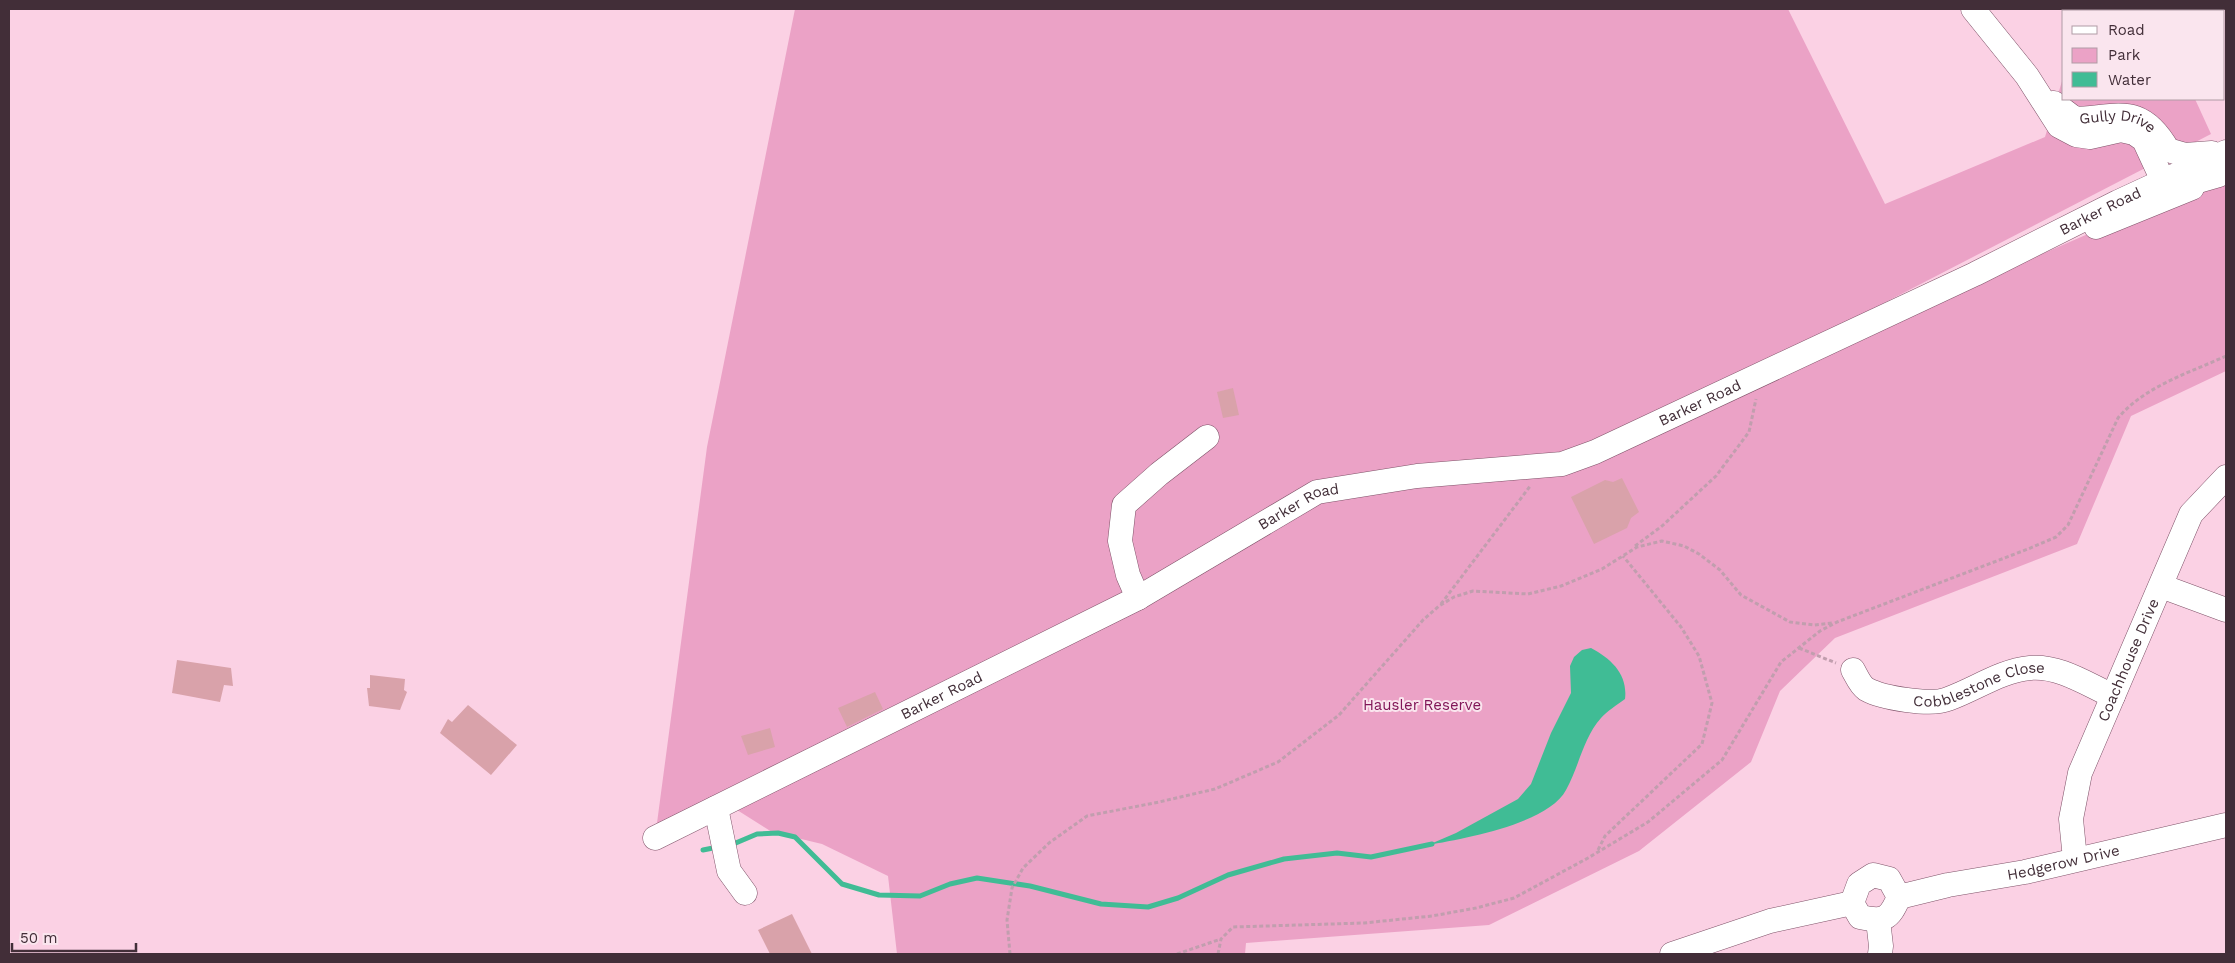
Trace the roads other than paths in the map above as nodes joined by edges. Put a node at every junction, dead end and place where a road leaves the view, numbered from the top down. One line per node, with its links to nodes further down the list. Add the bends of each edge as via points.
1 (1973, 9): 2 (street, Gully Drive)
2 (2035, 88): 3 (street, Gully Drive, via 2075,119 2110,114 2135,117 2161,136 2168,150 2185,155); 5 (street, Gully Drive, via 2059,126 2076,135 2090,137 2121,130 2144,140)
3 (2226, 151): 5 (street, Barker Road)
4 (2223, 174): 5 (street, via 2174,188); 6 (street, Barker Road, via 2162,202)
5 (2163, 181): 6 (street, Barker Road)
6 (1975, 274): 10 (street, Barker Road, via 1595,452 1562,464 1417,476 1317,492)
7 (1207, 437): 10 (street, via 1124,505 1120,541)
8 (2226, 477): 9 (street, Coachhouse Drive, via 2191,514)
9 (2161, 586): 11 (street); 13 (street, Coachhouse Drive)
10 (1138, 598): 14 (street, Barker Road)
11 (2226, 610)
12 (1853, 670): 13 (street, Cobblestone Close, via 1864,688 1882,696 1918,701 1946,700 2003,674 2031,668 2056,670)
13 (2113, 696): 17 (street, Coachhouse Drive, via 2080,774 2073,800 2070,819)
14 (718, 819): 16 (street, Barker Road); 18 (street, via 729,871)
15 (2226, 825): 17 (street, Hedgerow Drive)
16 (655, 838)
17 (2075, 859): 19 (street, Hedgerow Drive)
18 (745, 893)
19 (1899, 897): 20 (street, via 1889,879 1873,875 1859,884); 21 (street, via 1892,913)
20 (1852, 904): 21 (street, via 1860,917); 22 (street, via 1770,921)
21 (1878, 920): 23 (street)
22 (1672, 954)
23 (1880, 954)

